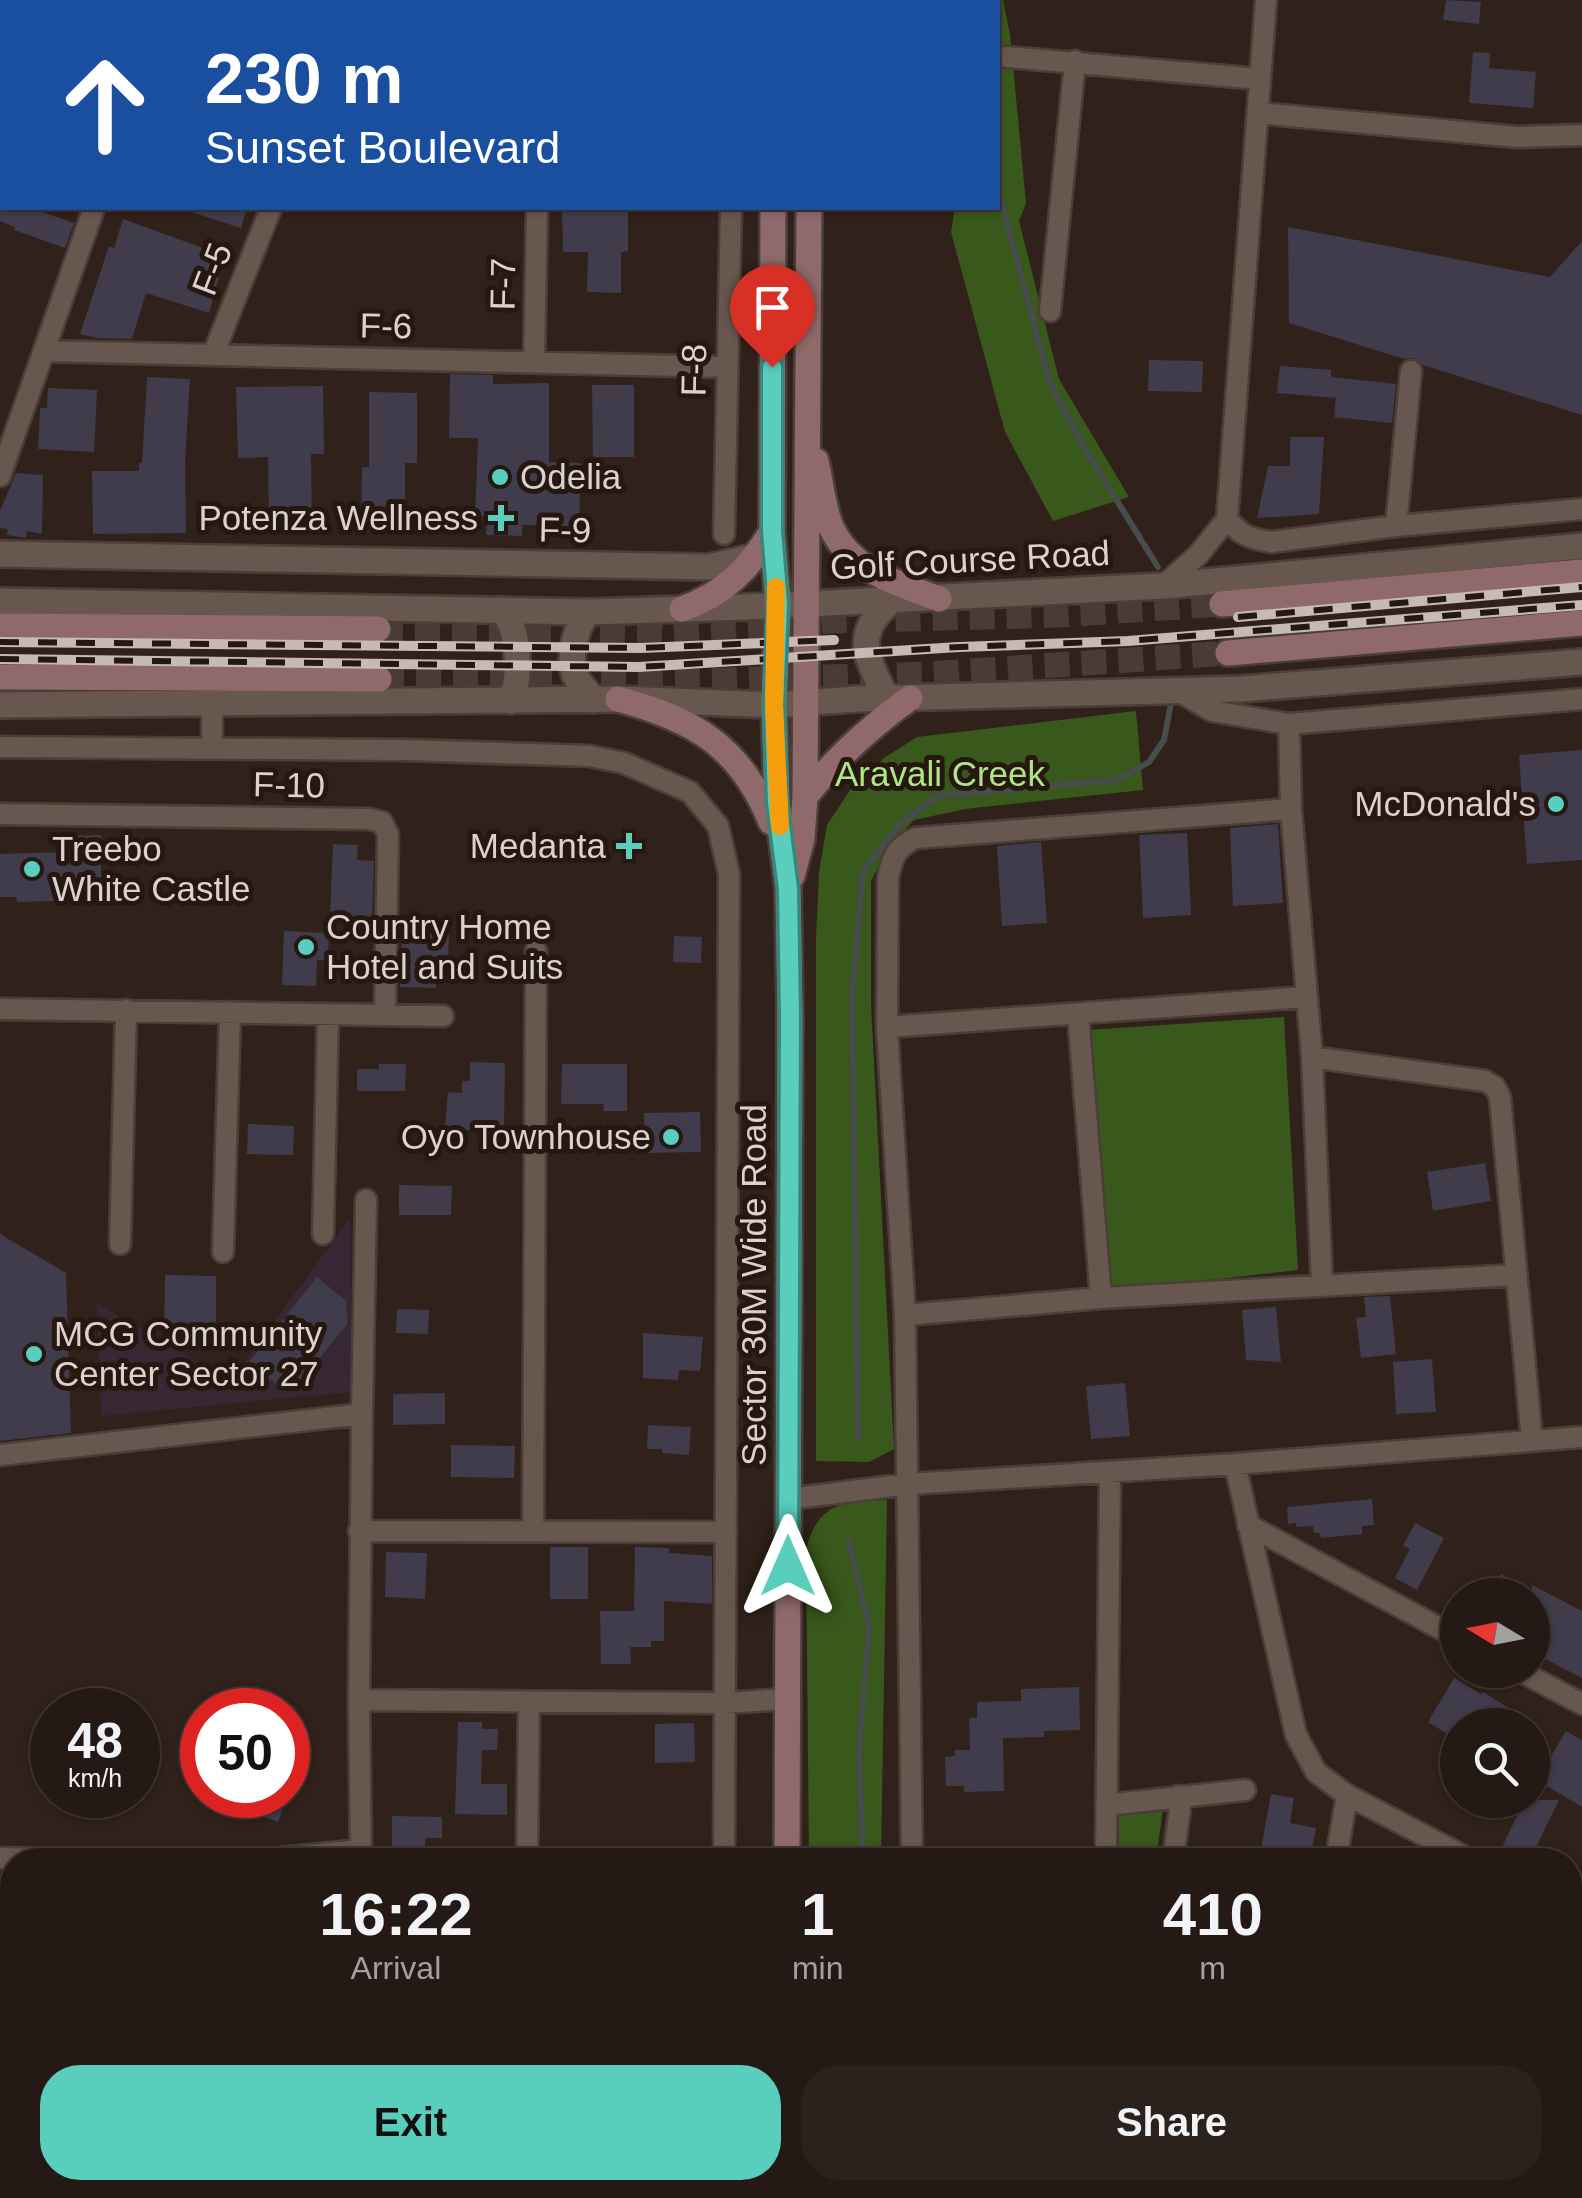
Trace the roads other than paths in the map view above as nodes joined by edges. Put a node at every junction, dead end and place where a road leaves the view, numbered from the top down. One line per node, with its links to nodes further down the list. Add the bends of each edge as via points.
1 (1266, 0): 4 (street)
2 (1008, 58): 3 (street)
3 (1076, 62): 4 (street); 13 (street)
4 (1260, 79): 5 (street)
5 (1258, 113): 6 (street, via 1517,137); 22 (street)
6 (1582, 135)
7 (93, 210): 14 (street)
8 (270, 210): 15 (street, F-5)
9 (538, 210): 16 (street, F-7)
10 (731, 210): 17 (street, F-8)
11 (773, 210): 24 (main road)
12 (809, 210): 19 (main road)
13 (1050, 311)
14 (44, 351): 15 (street, F-6); 20 (street)
15 (213, 355): 16 (street, F-6)
16 (534, 362): 17 (street, F-6)
17 (726, 367): 25 (street, F-8)
18 (1412, 371): 23 (street)
19 (806, 417): 32 (main road, via 830,526 847,553 876,575); 34 (main road)
20 (0, 476)
21 (1582, 509): 23 (street)
22 (1227, 519): 23 (street, via 1252,540 1272,542); 30 (street)
23 (1396, 526)
24 (772, 531): 28 (main road); 35 (main road)
25 (724, 534)
26 (1582, 546): 30 (street, Golf Course Road)
27 (0, 554): 28 (street, F-9, via 709,567)
28 (757, 556): 37 (main road, via 732,582)
29 (1582, 572): 36 (main road)
30 (1162, 586): 32 (street, Golf Course Road)
31 (894, 598): 32 (street, Golf Course Road); 34 (street, Golf Course Road); 48 (street, via 868,630 867,658)
32 (939, 598)
33 (0, 601): 38 (street, Golf Course Road)
34 (805, 602): 35 (street, Golf Course Road); 55 (main road)
35 (778, 604): 37 (street, Golf Course Road); 54 (main road)
36 (1222, 604)
37 (682, 609): 39 (street, Golf Course Road)
38 (502, 610): 39 (street, Golf Course Road); 51 (street, via 512,621 517,686)
39 (589, 612): 50 (street, via 574,641 574,673)
40 (1582, 623): 43 (main road)
41 (0, 626): 42 (main road)
42 (378, 630)
43 (1228, 653)
44 (1582, 662): 47 (street)
45 (0, 677): 46 (main road)
46 (379, 679)
47 (1180, 692): 48 (street); 56 (street, via 1212,711)
48 (898, 698): 55 (street); 59 (main road)
49 (1582, 698): 56 (street)
50 (606, 700): 51 (street); 54 (street); 62 (main road, via 680,721 724,747 757,787)
51 (511, 701): 52 (street)
52 (212, 703): 53 (street); 58 (street)
53 (0, 704)
54 (774, 705): 55 (street); 62 (main road)
55 (804, 705): 59 (main road)
56 (1289, 724): 60 (street)
57 (0, 747): 58 (street)
58 (212, 748): 93 (street, via 590,756 690,792 718,826 729,874)
59 (806, 797): 62 (main road)
60 (1292, 809): 64 (street); 72 (street, via 916,838 900,845 888,878)
61 (0, 814): 70 (street, F-10, via 382,822 388,834)
62 (788, 889): 89 (main road, Sector 30M Wide Road)
63 (536, 951): 92 (street)
64 (1306, 997): 69 (street); 73 (street)
65 (0, 1009): 66 (street)
66 (126, 1010): 67 (street); 76 (street)
67 (230, 1012): 68 (street); 77 (street)
68 (328, 1014): 70 (street); 75 (street)
69 (1078, 1014): 72 (street); 80 (street)
70 (385, 1015): 71 (street)
71 (443, 1016)
72 (887, 1027): 81 (street)
73 (1312, 1056): 78 (street, via 1495,1087); 79 (street)
74 (366, 1200): 82 (street)
75 (323, 1234)
76 (120, 1244)
77 (223, 1252)
78 (1514, 1274): 79 (street); 84 (street)
79 (1322, 1284): 80 (street)
80 (1101, 1298): 81 (street)
81 (905, 1315): 88 (street)
82 (362, 1414): 85 (street); 91 (street)
83 (1582, 1437): 84 (street)
84 (1532, 1441): 86 (street)
85 (0, 1454)
86 (1235, 1464): 87 (street); 90 (street)
87 (1110, 1473): 88 (street); 104 (street)
88 (908, 1484): 89 (street); 109 (street)
89 (789, 1498): 96 (main road, Sector 30M Wide Road)
90 (1248, 1525): 94 (street); 102 (street, via 1296,1735 1316,1772)
91 (360, 1530): 92 (street); 97 (street)
92 (533, 1530): 93 (street)
93 (726, 1532): 99 (street)
94 (1440, 1628)
95 (1550, 1687): 100 (street)
96 (788, 1699): 99 (street); 108 (main road, Sector 30M Wide Road)
97 (359, 1700): 98 (street); 105 (street)
98 (529, 1702): 99 (street); 106 (street)
99 (723, 1702): 107 (street)
100 (1582, 1704)
101 (1245, 1790): 103 (street)
102 (1347, 1795): 112 (street); 113 (street)
103 (1178, 1796): 104 (street); 111 (street)
104 (1106, 1804): 110 (street)
105 (361, 1848)
106 (527, 1848)
107 (724, 1848)
108 (786, 1848)
109 (912, 1848)
110 (1106, 1848)
111 (1175, 1848)
112 (1338, 1848)
113 (1444, 1848)

